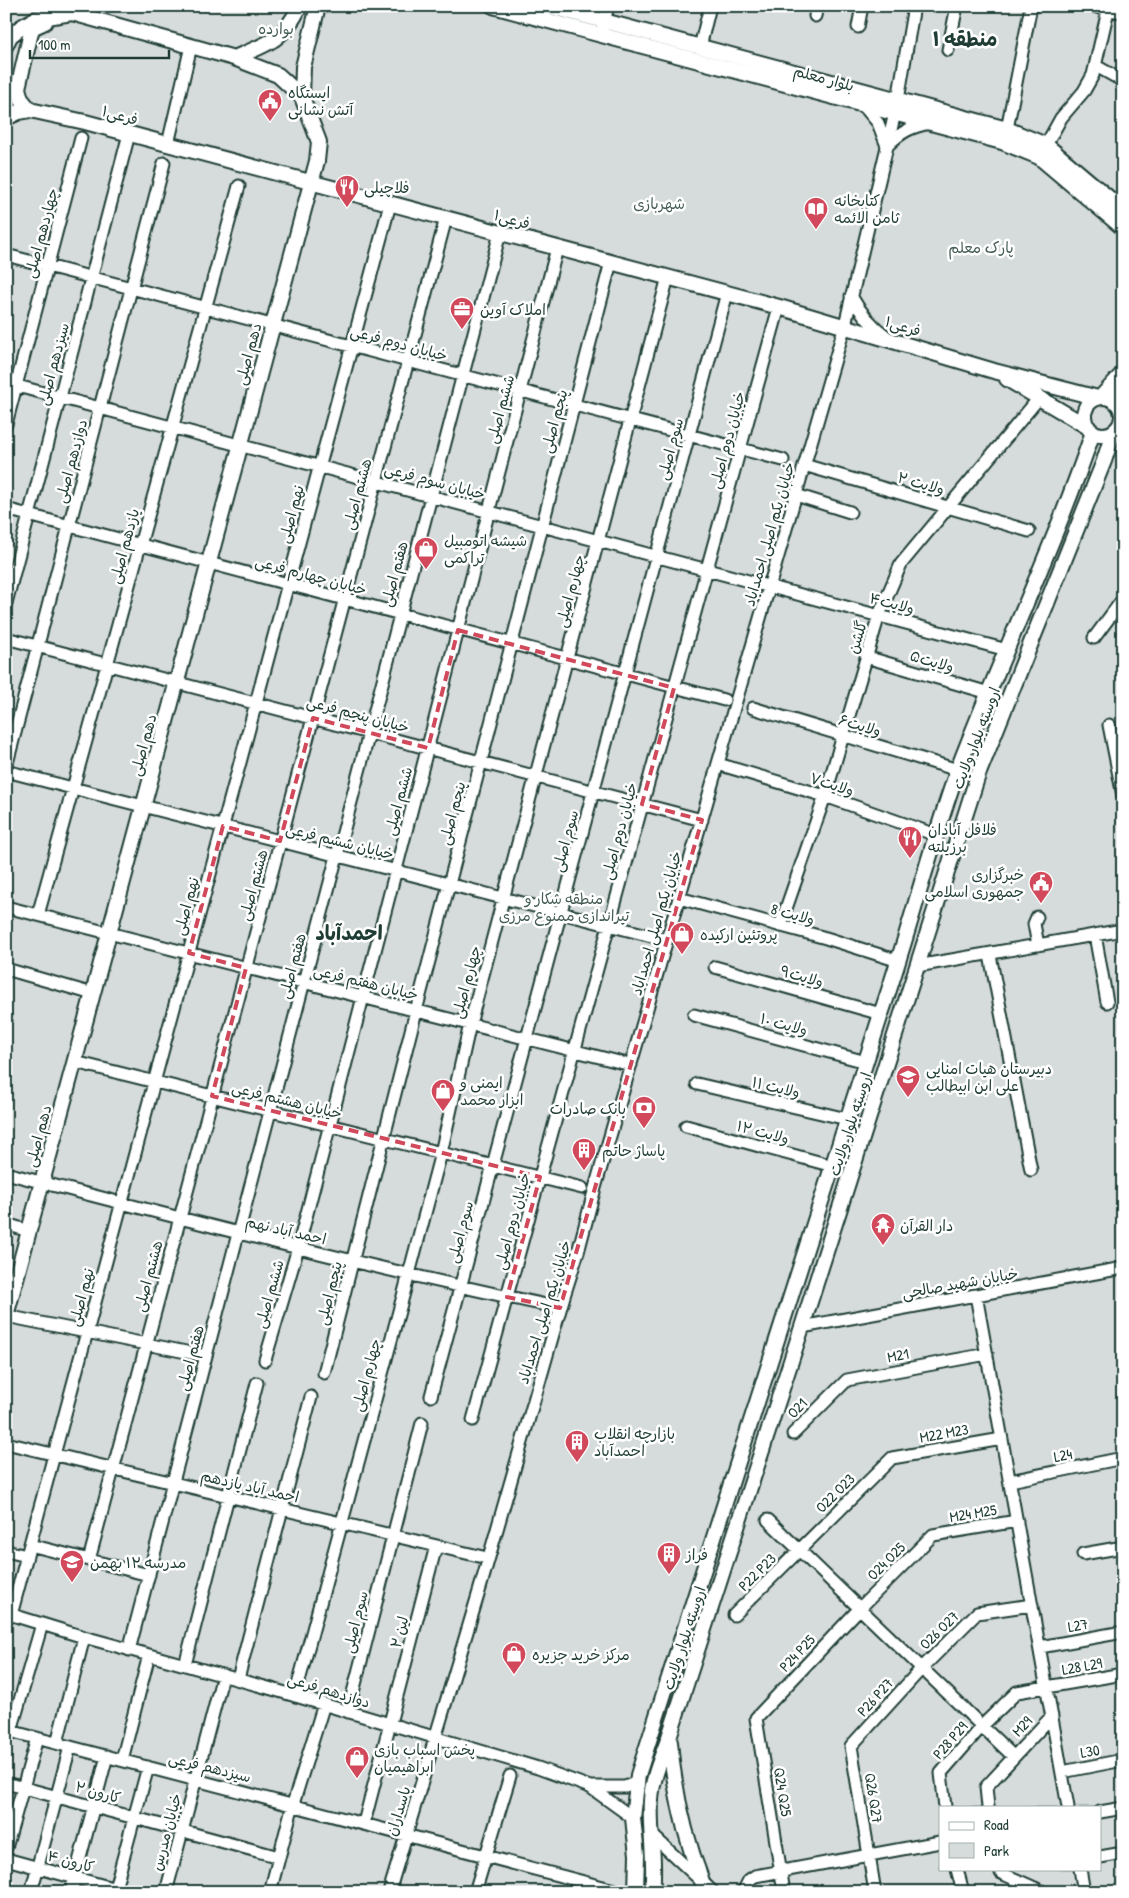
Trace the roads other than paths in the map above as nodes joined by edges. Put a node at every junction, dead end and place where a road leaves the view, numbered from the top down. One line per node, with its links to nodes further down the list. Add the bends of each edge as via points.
1 (300, 6): 22 (main road, via 282,34 268,44)
2 (318, 6): 25 (main road, via 303,67)
3 (493, 6): 17 (main road, بلوار معلم)
4 (548, 6): 15 (main road, بلوار معلم)
5 (608, 6): 15 (street)
6 (710, 6): 20 (street)
7 (862, 6): 16 (street)
8 (914, 6): 27 (street, خیابان یکم اصلی احمداباد)
9 (957, 6): 21 (street)
10 (1031, 6): 30 (street)
11 (1093, 6): 12 (street)
12 (1109, 8): 13 (street); 23 (street)
13 (1123, 12)
14 (56, 16): 18 (main road, via 36,19 22,26 10,36); 19 (main road, via 72,13); 28 (main road, via 32,28 18,88 21,99)
15 (604, 21): 17 (street); 20 (main road, بلوار معلم)
16 (858, 27)
17 (602, 35): 26 (main road, بلوار معلم)
18 (6, 45)
19 (191, 46): 22 (main road); 33 (street)
20 (700, 47): 27 (main road, بلوار معلم)
21 (948, 50)
22 (234, 58): 25 (main road, via 278,75)
23 (1096, 66): 24 (street); 34 (street, via 1084,91 1061,118)
24 (1123, 81)
25 (302, 97): 37 (main road, دهم اصلی, via 319,142)
26 (862, 104): 27 (main road, بلوار معلم); 35 (street, via 878,123)
27 (896, 106): 29 (main road, بلوار معلم); 30 (main road, بلوار معلم); 35 (street, خیابان یکم اصلی احمداباد)
28 (18, 113): 31 (main road, فرعی۱)
29 (932, 123): 35 (street, via 914,126); 42 (main road, بلوار معلم, via 1002,142 1039,157)
30 (1007, 129): 34 (main road, بلوار معلم)
31 (129, 134): 33 (main road, فرعی۱); 48 (street, سیزدهم اصلی)
32 (81, 138): 47 (street, چهاردهم اصلی)
33 (168, 144): 37 (main road, فرعی۱)
34 (1046, 145): 40 (main road, بلوار معلم)
35 (886, 146): 52 (street, خیابان یکم اصلی احمداباد)
36 (164, 163): 50 (street, دوازدهم اصلی)
37 (311, 183): 39 (main road, فرعی۱); 55 (main road, دهم اصلی)
38 (239, 186): 54 (street, یازدهم اصلی)
39 (390, 204): 41 (main road, فرعی۱); 58 (street, نهم اصلی)
40 (1123, 210)
41 (446, 218): 43 (main road, فرعی۱); 59 (street, هشتم اصلی)
42 (1123, 228)
43 (500, 232): 44 (main road, فرعی۱); 62 (street, هفتم اصلی)
44 (558, 248): 46 (main road, فرعی۱); 64 (street, ششم اصلی)
45 (6, 255): 47 (street, خیابان دوم فرعی)
46 (611, 262): 49 (main road, فرعی۱); 69 (street, پنجم اصلی)
47 (48, 266): 48 (street, خیابان دوم فرعی); 63 (street, چهاردهم اصلی)
48 (92, 277): 50 (street, خیابان دوم فرعی); 65 (street, سیزدهم اصلی)
49 (668, 277): 51 (main road, فرعی۱); 71 (street, چهارم اصلی)
50 (132, 288): 54 (street, خیابان دوم فرعی); 70 (street, دوازدهم اصلی)
51 (727, 293): 53 (main road, فرعی۱); 76 (street, سوم اصلی)
52 (851, 296): 56 (street, خیابان یکم اصلی احمداباد); 57 (street, via 873,327)
53 (779, 306): 56 (main road, فرعی۱); 78 (street, خیابان دوم اصلی)
54 (206, 307): 55 (street, خیابان دوم فرعی); 73 (street, یازدهم اصلی)
55 (273, 325): 58 (street, خیابان دوم فرعی); 77 (main road, دهم اصلی)
56 (845, 325): 57 (main road, فرعی۱); 80 (street, خیابان یکم اصلی احمداباد)
57 (889, 338): 60 (main road, فرعی۱)
58 (352, 346): 59 (street, خیابان دوم فرعی); 81 (street, نهم اصلی)
59 (408, 361): 62 (street, خیابان دوم فرعی); 82 (street, هشتم اصلی)
60 (994, 371): 66 (main road); 67 (main road)
61 (1123, 373): 67 (main road)
62 (462, 375): 64 (street, خیابان دوم فرعی); 84 (street, هفتم اصلی)
63 (11, 384): 65 (street, خیابان سوم فرعی); 72 (street, چهاردهم اصلی)
64 (520, 390): 69 (street, خیابان دوم فرعی); 87 (street, ششم اصلی)
65 (60, 397): 70 (street, خیابان سوم فرعی); 89 (street, سیزدهم اصلی)
66 (1039, 398): 74 (main road); 85 (street, گلشن)
67 (1099, 398): 68 (main road); 74 (main road, via 1088,404 1085,410 1085,422)
68 (1121, 403): 75 (main road, via 1122,419)
69 (574, 404): 71 (street, خیابان دوم فرعی); 90 (street, پنجم اصلی)
70 (100, 408): 73 (street, خیابان سوم فرعی); 91 (street, دوازدهم اصلی)
71 (631, 420): 76 (street, خیابان دوم فرعی); 93 (street, چهارم اصلی)
72 (6, 424)
73 (172, 427): 77 (street, خیابان سوم فرعی); 94 (street, یازدهم اصلی)
74 (1090, 430): 75 (main road, via 1103,435); 110 (main road, اروسیّه بلوار ولایت)
75 (1117, 432): 131 (main road, اروسیّه بلوار ولایت)
76 (689, 435): 78 (street, خیابان دوم فرعی); 95 (street, سوم اصلی)
77 (241, 445): 81 (street, خیابان سوم فرعی); 96 (main road, دهم اصلی)
78 (740, 448): 79 (street, خیابان دوم فرعی); 97 (street, خیابان دوم اصلی)
79 (783, 460)
80 (804, 465): 83 (street, خیابان یکم اصلی احمداباد); 85 (street, ولایت ۲)
81 (320, 466): 82 (street, خیابان سوم فرعی); 98 (street, نهم اصلی)
82 (376, 481): 84 (street, خیابان سوم فرعی); 101 (street, هشتم اصلی)
83 (796, 495): 88 (street); 99 (street, خیابان یکم اصلی احمداباد)
84 (431, 496): 87 (street, خیابان سوم فرعی); 103 (street, هفتم اصلی)
85 (950, 507): 92 (street, ولایت ۲); 104 (street, گلشن, via 901,564)
86 (6, 509): 89 (street, خیابان چهارم فرعی)
87 (489, 511): 90 (street, خیابان سوم فرعی); 105 (street, ششم اصلی)
88 (850, 512)
89 (29, 516): 91 (street, خیابان چهارم فرعی); 102 (street, سیزدهم اصلی)
90 (542, 525): 93 (street, خیابان سوم فرعی); 108 (street, پنجم اصلی)
91 (69, 526): 94 (street, خیابان چهارم فرعی); 109 (street, دوازدهم اصلی)
92 (1029, 531)
93 (599, 540): 95 (street, خیابان سوم فرعی); 112 (street, چهارم اصلی)
94 (140, 545): 96 (street, خیابان چهارم فرعی); 113 (street, یازدهم اصلی)
95 (657, 556): 97 (street, خیابان سوم فرعی); 114 (street, سوم اصلی)
96 (209, 564): 98 (street, خیابان چهارم فرعی); 115 (main road, دهم اصلی)
97 (707, 569): 99 (street, خیابان سوم فرعی); 116 (street, خیابان دوم اصلی)
98 (288, 585): 101 (street, خیابان چهارم فرعی); 119 (street, نهم اصلی)
99 (769, 586): 104 (street, ولایت۴); 127 (street, خیابان یکم اصلی احمداباد)
100 (1123, 599): 107 (street)
101 (344, 600): 103 (street, خیابان چهارم فرعی); 121 (street, هشتم اصلی)
102 (6, 603)
103 (400, 614): 105 (street, خیابان چهارم فرعی); 123 (street, هفتم اصلی)
104 (879, 615): 110 (street, ولایت۴); 111 (street, گلشن)
105 (458, 630): 108 (street, خیابان چهارم فرعی); 125 (street, ششم اصلی)
106 (6, 638): 109 (street, خیابان پنجم فرعی)
107 (1094, 638)
108 (511, 644): 112 (street, خیابان چهارم فرعی); 126 (street, پنجم اصلی)
109 (38, 646): 113 (street, خیابان پنجم فرعی); 128 (street, دوازدهم اصلی)
110 (1006, 650): 117 (main road, اروسیّه بلوار ولایت)
111 (866, 657): 117 (street, ولایت۵); 124 (street, گلشن)
112 (567, 659): 114 (street, خیابان چهارم فرعی); 132 (street, چهارم اصلی)
113 (107, 664): 115 (street, خیابان پنجم فرعی); 133 (street, یازدهم اصلی)
114 (625, 674): 116 (street, خیابان چهارم فرعی); 134 (street, سوم اصلی)
115 (177, 682): 119 (street, خیابان پنجم فرعی); 140 (main road, دهم اصلی)
116 (674, 688): 118 (street, خیابان چهارم فرعی); 139 (street, خیابان دوم اصلی)
117 (989, 694): 129 (main road, اروسیّه بلوار ولایت)
118 (724, 700)
119 (256, 703): 121 (street, خیابان پنجم فرعی); 142 (street, نهم اصلی)
120 (753, 708): 124 (street, ولایت۶)
121 (313, 718): 123 (street, خیابان پنجم فرعی); 144 (street, هشتم اصلی)
122 (1109, 725): 137 (street)
123 (368, 732): 125 (street, خیابان پنجم فرعی); 145 (street, هفتم اصلی)
124 (843, 735): 129 (street, ولایت۶); 136 (street, گلشن)
125 (428, 748): 126 (street, خیابان پنجم فرعی); 146 (street, ششم اصلی)
126 (480, 762): 132 (street, خیابان پنجم فرعی); 147 (street, پنجم اصلی)
127 (718, 764): 136 (street, ولایت۷); 141 (street, خیابان یکم اصلی احمداباد)
128 (6, 767)
129 (958, 770): 131 (main road, via 967,775); 135 (main road, اروسیّه بلوار ولایت)
130 (6, 771): 133 (street, خیابان ششم فرعی)
131 (978, 775): 138 (main road, اروسیّه بلوار ولایت)
132 (536, 776): 134 (street, خیابان پنجم فرعی); 148 (street, چهارم اصلی)
133 (73, 788): 140 (street, خیابان ششم فرعی); 152 (street, یازدهم اصلی)
134 (593, 792): 139 (street, خیابان پنجم فرعی); 151 (street, سوم اصلی)
135 (952, 792): 138 (main road, via 962,791); 143 (main road, اروسیّه بلوار ولایت)
136 (825, 796): 143 (street, ولایت۷); 155 (street, گلشن)
137 (1123, 796)
138 (970, 799): 164 (main road, اروسیّه بلوار ولایت)
139 (642, 804): 141 (street, خیابان پنجم فرعی); 154 (street, خیابان دوم اصلی)
140 (144, 806): 142 (street, خیابان ششم فرعی); 157 (main road, دهم اصلی)
141 (702, 820): 149 (street, خیابان یکم اصلی احمداباد)
142 (223, 826): 144 (street, خیابان ششم فرعی); 161 (street, نهم اصلی)
143 (936, 835): 163 (main road, اروسیّه بلوار ولایت)
144 (280, 841): 145 (street, خیابان ششم فرعی); 166 (street, هشتم اصلی)
145 (336, 855): 146 (street, خیابان ششم فرعی); 168 (street, هفتم اصلی)
146 (396, 870): 147 (street, خیابان ششم فرعی); 170 (street, ششم اصلی)
147 (449, 884): 148 (street, خیابان ششم فرعی); 172 (street, پنجم اصلی)
148 (504, 898): 151 (street, خیابان ششم فرعی); 175 (street, چهارم اصلی)
149 (679, 898): 155 (street, ولایت 8); 159 (street, خیابان یکم اصلی احمداباد)
150 (6, 907): 152 (street, خیابان هفتم فرعی)
151 (561, 913): 154 (street, خیابان ششم فرعی); 176 (street, سوم اصلی)
152 (38, 915): 157 (street, خیابان هفتم فرعی)
153 (1037, 916): 160 (street, via 1034,924)
154 (609, 925): 159 (street, خیابان ششم فرعی); 177 (street, خیابان دوم اصلی)
155 (780, 926): 163 (street, ولایت 8)
156 (1123, 930): 158 (street)
157 (109, 933): 161 (street, خیابان هفتم فرعی); 169 (main road, دهم اصلی)
158 (1095, 935): 160 (street); 171 (street)
159 (667, 940): 180 (street, خیابان یکم اصلی احمداباد)
160 (1038, 945): 162 (street)
161 (189, 953): 166 (street, خیابان هفتم فرعی); 181 (street, نهم اصلی)
162 (990, 955): 164 (street); 194 (street)
163 (899, 961): 173 (main road, اروسیّه بلوار ولایت)
164 (917, 966): 190 (main road, اروسیّه بلوار ولایت)
165 (715, 967): 173 (street, ولایت۹)
166 (246, 968): 168 (street, خیابان هفتم فرعی); 183 (street, هشتم اصلی)
167 (6, 969): 169 (street)
168 (303, 982): 170 (street, خیابان هفتم فرعی); 184 (street, هفتم اصلی)
169 (93, 994): 178 (main road, دهم اصلی)
170 (363, 997): 172 (street, خیابان هفتم فرعی); 186 (street, ششم اصلی)
171 (1107, 1002)
172 (416, 1010): 175 (street, خیابان هفتم فرعی); 188 (street, پنجم اصلی)
173 (881, 1014): 179 (main road, اروسیّه بلوار ولایت)
174 (694, 1015): 179 (street, ولایت ۱۰)
175 (470, 1024): 176 (street, خیابان هفتم فرعی); 191 (street, چهارم اصلی)
176 (527, 1039): 177 (street, خیابان هفتم فرعی); 192 (street, سوم اصلی)
177 (574, 1051): 180 (street, خیابان هفتم فرعی); 196 (street, خیابان دوم اصلی)
178 (75, 1062): 181 (street, خیابان هشتم فرعی); 197 (main road, دهم اصلی)
179 (866, 1062): 185 (main road, اروسیّه بلوار ولایت)
180 (631, 1065): 213 (street, خیابان یکم اصلی احمداباد)
181 (154, 1082): 183 (street, خیابان هشتم فرعی); 200 (street, نهم اصلی)
182 (697, 1084): 185 (street, ولایت ۱۱)
183 (212, 1096): 184 (street, خیابان هشتم فرعی); 201 (street, هشتم اصلی)
184 (270, 1111): 186 (street, خیابان هشتم فرعی); 204 (street, هفتم اصلی)
185 (847, 1119): 189 (main road, اروسیّه بلوار ولایت)
186 (330, 1125): 188 (street, خیابان هشتم فرعی); 205 (street, ششم اصلی)
187 (686, 1126): 193 (street, ولایت ۱۲)
188 (384, 1139): 191 (street, خیابان هشتم فرعی); 206 (street, پنجم اصلی)
189 (841, 1140): 190 (main road, via 849,1146); 193 (main road, اروسیّه بلوار ولایت)
190 (860, 1146): 198 (main road, اروسیّه بلوار ولایت)
191 (441, 1153): 192 (street, خیابان هشتم فرعی); 208 (street, چهارم اصلی)
192 (493, 1166): 196 (street, خیابان هشتم فرعی); 209 (street, سوم اصلی)
193 (831, 1170): 198 (main road); 253 (main road, اروسیّه بلوار ولایت)
194 (1031, 1170)
195 (6, 1173): 197 (street, احمد آباد نهم)
196 (540, 1177): 199 (street, خیابان هشتم فرعی); 212 (street, خیابان دوم اصلی)
197 (42, 1183): 200 (street, احمد آباد نهم); 203 (main road, دهم اصلی)
198 (848, 1183): 215 (main road, اروسیّه بلوار ولایت)
199 (582, 1188)
200 (122, 1203): 201 (street, احمد آباد نهم); 216 (street, نهم اصلی)
201 (180, 1218): 204 (street, احمد آباد نهم); 217 (street, هشتم اصلی)
202 (6, 1224): 203 (street)
203 (29, 1231): 210 (main road, دهم اصلی)
204 (238, 1234): 205 (street, احمد آباد نهم); 219 (street, هفتم اصلی)
205 (298, 1248): 206 (street, احمد آباد نهم); 220 (street, ششم اصلی)
206 (353, 1261): 208 (street, احمد آباد نهم); 221 (street, پنجم اصلی)
207 (1123, 1268): 211 (street, خیابان شهید صالحی)
208 (409, 1274): 209 (street, احمد آباد نهم); 241 (street, چهارم اصلی)
209 (461, 1287): 212 (street, احمد آباد نهم); 223 (street, سوم اصلی)
210 (10, 1290): 214 (main road, دهم اصلی)
211 (976, 1295): 215 (street, خیابان شهید صالحی); 218 (street)
212 (507, 1297): 213 (street, احمد آباد نهم); 226 (street, خیابان دوم اصلی)
213 (560, 1308): 250 (street, خیابان یکم اصلی احمداباد)
214 (6, 1316): 216 (street)
215 (802, 1327): 256 (main road, اروسیّه بلوار ولایت)
216 (87, 1333): 217 (street); 231 (street, نهم اصلی)
217 (146, 1344): 219 (street); 234 (street, هشتم اصلی)
218 (987, 1354): 225 (street, M21, via 847,1380); 229 (street)
219 (206, 1356): 236 (street, هفتم اصلی)
220 (265, 1360)
221 (324, 1373)
222 (257, 1383): 237 (street)
223 (431, 1396)
224 (311, 1398): 238 (street)
225 (823, 1402): 228 (street, O21)
226 (473, 1420)
227 (422, 1423): 243 (street, سوم اصلی)
228 (793, 1434)
229 (1002, 1438): 232 (street, M22 M23); 235 (street)
230 (6, 1443): 231 (street, احمد آباد یازدهم)
231 (54, 1454): 234 (street, احمد آباد یازدهم); 246 (street, نهم اصلی)
232 (892, 1458): 247 (street, O22 O23)
233 (1123, 1458): 235 (street, L24)
234 (113, 1468): 236 (street, احمد آباد یازدهم); 251 (street, هشتم اصلی)
235 (1010, 1481): 240 (street)
236 (173, 1483): 237 (street, احمد آباد یازدهم); 252 (street, هفتم اصلی)
237 (228, 1496): 238 (street, احمد آباد یازدهم); 267 (street)
238 (282, 1509): 241 (street, احمد آباد یازدهم); 271 (street)
239 (768, 1520): 247 (street)
240 (1017, 1522): 242 (street, M24 M25); 254 (street)
241 (342, 1524): 243 (street, احمد آباد یازدهم); 274 (street, چهارم اصلی)
242 (933, 1535): 255 (street, O24 O25)
243 (392, 1536): 244 (street, احمد آباد یازدهم); 276 (street, سوم اصلی)
244 (436, 1546): 250 (street, احمد آباد یازدهم); 279 (street, لین ۲)
245 (1123, 1547): 249 (street)
246 (28, 1550): 248 (street); 251 (street); 257 (street, نهم اصلی)
247 (800, 1550): 255 (street); 258 (street, P22 P23)
248 (6, 1552)
249 (1083, 1554)
250 (487, 1558): 284 (street, خیابان یکم اصلی احمداباد)
251 (89, 1560): 252 (street)
252 (148, 1574): 265 (street, هفتم اصلی)
253 (694, 1603): 256 (main road); 261 (main road, اروسیّه بلوار ولایت)
254 (1032, 1605): 264 (street); 268 (street, O26 O27, via 977,1613)
255 (860, 1608): 268 (street); 278 (street, P24 P25)
256 (711, 1609): 263 (main road, اروسیّه بلوار ولایت)
257 (9, 1614): 259 (street, دوازدهم فرعی)
258 (734, 1615)
259 (42, 1624): 262 (street, دوازدهم فرعی); 281 (street)
260 (1123, 1632): 264 (street, L27)
261 (685, 1633): 263 (main road, via 694,1632); 296 (main road, اروسیّه بلوار ولایت)
262 (84, 1637): 265 (street, دوازدهم فرعی); 285 (street)
263 (701, 1638): 282 (main road, اروسیّه بلوار ولایت)
264 (1040, 1647): 272 (street)
265 (129, 1650): 266 (street, دوازدهم فرعی)
266 (149, 1655): 267 (street, دوازدهم فرعی); 290 (street)
267 (185, 1665): 270 (street, دوازدهم فرعی)
268 (922, 1668): 280 (street); 286 (street, P26 P27)
269 (1123, 1674): 272 (street, L28 L29)
270 (223, 1675): 271 (street, دوازدهم فرعی); 295 (street, خیابان مدرس)
271 (238, 1679): 274 (street, دوازدهم فرعی)
272 (1047, 1688): 273 (street, L28 L29); 277 (street)
273 (1017, 1692): 280 (street, P28 P29)
274 (295, 1696): 275 (street, دوازدهم فرعی)
275 (324, 1704): 276 (street, دوازدهم فرعی); 301 (street)
276 (348, 1712): 279 (street, دوازدهم فرعی)
277 (1052, 1716): 289 (street, M29); 293 (street)
278 (756, 1718): 325 (street, Q24 Q25)
279 (390, 1725): 284 (street, دوازدهم فرعی); 310 (street, لین ۲)
280 (982, 1726): 289 (street); 303 (street, P28 P29, via 941,1773)
281 (9, 1730): 283 (street, سیزدهم فرعی)
282 (669, 1737): 313 (main road, اروسیّه بلوار ولایت, via 654,1780); 328 (main road, via 678,1802 688,1843)
283 (37, 1738): 285 (street, سیزدهم فرعی); 299 (street)
284 (436, 1739): 298 (street, دوازدهم فرعی, via 538,1768); 312 (street, پاسداران)
285 (57, 1743): 287 (street, سیزدهم فرعی)
286 (851, 1746): 318 (street, Q26 Q27)
287 (70, 1747): 288 (street, سیزدهم فرعی); 300 (street)
288 (107, 1756): 290 (street, سیزدهم فرعی); 302 (street)
289 (1014, 1757): 304 (street, M29, via 986,1787)
290 (122, 1760): 292 (street, سیزدهم فرعی)
291 (1123, 1760): 293 (street, L30)
292 (148, 1767): 295 (street, سیزدهم فرعی); 308 (street)
293 (1062, 1772): 305 (street)
294 (510, 1776): 317 (street)
295 (196, 1779): 301 (street, سیزدهم فرعی); 311 (street, خیابان مدرس)
296 (638, 1782): 298 (street, via 625,1787); 309 (main road, اروسیّه بلوار ولایت)
297 (6, 1783): 299 (street, کارون ۲)
298 (590, 1787): 309 (street, دوازدهم فرعی)
299 (23, 1788): 300 (street, کارون ۲); 315 (street)
300 (56, 1796): 302 (street, کارون ۲); 322 (street)
301 (293, 1804): 310 (street, سیزدهم فرعی); 319 (street)
302 (94, 1806): 308 (street, کارون ۲); 327 (street)
303 (945, 1806)
304 (988, 1806)
305 (1068, 1806)
306 (1123, 1808): 307 (street)
307 (1102, 1812)
308 (134, 1817): 311 (street, کارون ۲); 329 (street)
309 (634, 1818): 313 (main road); 339 (main road, اروسیّه بلوار ولایت, via 638,1856)
310 (364, 1823): 312 (street, سیزدهم فرعی)
311 (182, 1830): 319 (street, کارون ۲); 334 (street, خیابان مدرس)
312 (407, 1834): 317 (street, سیزدهم فرعی); 336 (street, پاسداران)
313 (651, 1834): 328 (street); 340 (main road, اروسیّه بلوار ولایت, via 654,1854)
314 (939, 1842): 318 (street)
315 (6, 1848)
316 (1123, 1853): 320 (street)
317 (486, 1855): 337 (street); 338 (street, سیزدهم فرعی)
318 (868, 1855): 325 (street); 343 (street, Q26 Q27)
319 (279, 1857): 335 (street)
320 (1102, 1857)
321 (6, 1859): 322 (street, کارون ۴)
322 (37, 1868): 327 (street, کارون ۴); 331 (street)
323 (957, 1870): 344 (street)
324 (1080, 1870): 345 (street)
325 (780, 1871): 341 (street, via 755,1876); 342 (street, Q24 Q25)
326 (1001, 1871): 330 (street)
327 (75, 1878): 329 (street, کارون ۴); 332 (street)
328 (708, 1888)
329 (114, 1890): 333 (street, کارون ۴)
330 (1037, 1890)
331 (30, 1892)
332 (71, 1892)
333 (127, 1892)
334 (166, 1892)
335 (270, 1892)
336 (389, 1892)
337 (475, 1892)
338 (622, 1892)
339 (636, 1892)
340 (652, 1892)
341 (743, 1892)
342 (784, 1892)
343 (875, 1892)
344 (963, 1892)
345 (1084, 1892)

